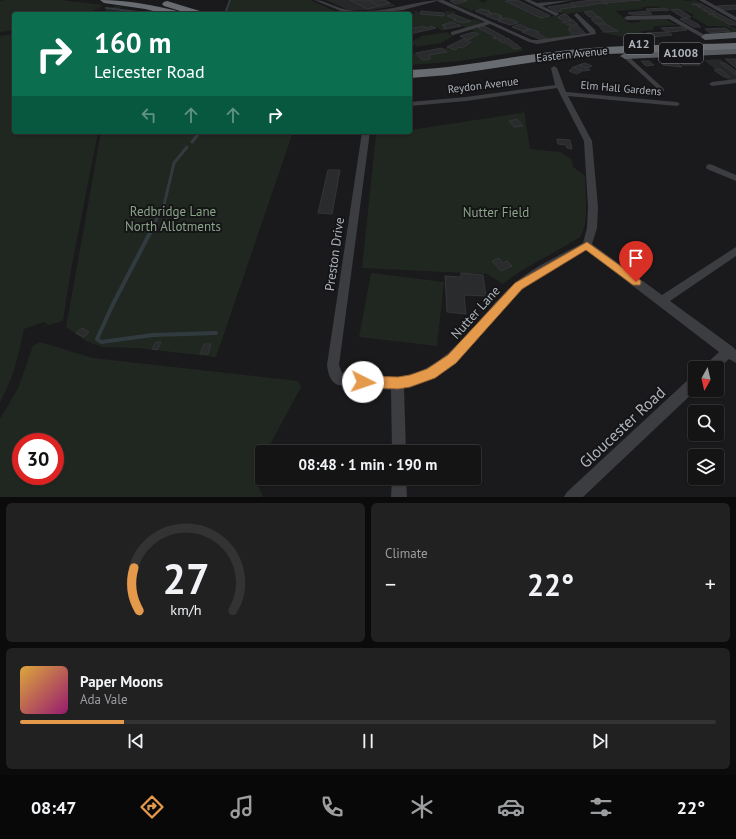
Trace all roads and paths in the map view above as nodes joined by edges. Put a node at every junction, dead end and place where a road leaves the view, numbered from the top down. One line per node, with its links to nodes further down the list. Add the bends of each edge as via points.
1 (140, 0): 9 (highway)
2 (316, 0): 11 (street)
3 (436, 0): 15 (street, via 408,7)
4 (439, 0): 22 (street)
5 (526, 0): 10 (street)
6 (571, 0): 10 (street)
7 (700, 0): 17 (street)
8 (108, 1): 12 (highway)
9 (166, 2): 13 (highway)
10 (536, 5): 18 (street)
11 (344, 11): 14 (street)
12 (171, 12)
13 (194, 12)
14 (348, 12)
15 (365, 12)
16 (736, 12): 17 (street)
17 (724, 13): 21 (street)
18 (556, 14)
19 (577, 15): 22 (street, via 593,34 537,42)
20 (627, 18): 25 (street, via 670,17)
21 (736, 19)
22 (489, 23): 23 (street)
23 (453, 33)
24 (736, 35): 25 (main road, A1008)
25 (705, 37): 28 (highway, A12, via 595,43)
26 (736, 41): 28 (highway, Eastern Avenue / A12, via 597,46)
27 (736, 46): 31 (highway, Eastern Avenue / A12, via 591,51)
28 (542, 51): 32 (highway, Eastern Avenue / A12, via 456,65)
29 (736, 51): 30 (main road, A1008)
30 (625, 56): 31 (highway, A12, via 557,59); 38 (street, Elm Hall Gardens)
31 (486, 67): 34 (highway, Eastern Avenue / A12)
32 (412, 68)
33 (554, 68): 37 (street)
34 (412, 74)
35 (736, 81): 36 (street)
36 (712, 84)
37 (561, 90): 39 (street, Reydon Avenue); 40 (street, Elm Hall Gardens); 44 (street, via 588,141 593,207 592,228)
38 (662, 90)
39 (412, 104)
40 (677, 104)
41 (366, 134): 49 (street, Preston Drive, via 333,364)
42 (710, 167): 43 (street)
43 (736, 178)
44 (587, 246): 46 (street); 50 (street, Nutter Lane, via 519,286 452,359 430,374)
45 (736, 251): 46 (street)
46 (661, 301): 47 (street)
47 (732, 354): 48 (street)
48 (721, 361)
49 (338, 379): 50 (street, Nutter Lane)
50 (398, 383): 52 (street)
51 (688, 389): 55 (street, Gloucester Road)
52 (399, 445)
53 (399, 485): 54 (street)
54 (399, 497)
55 (572, 497)

